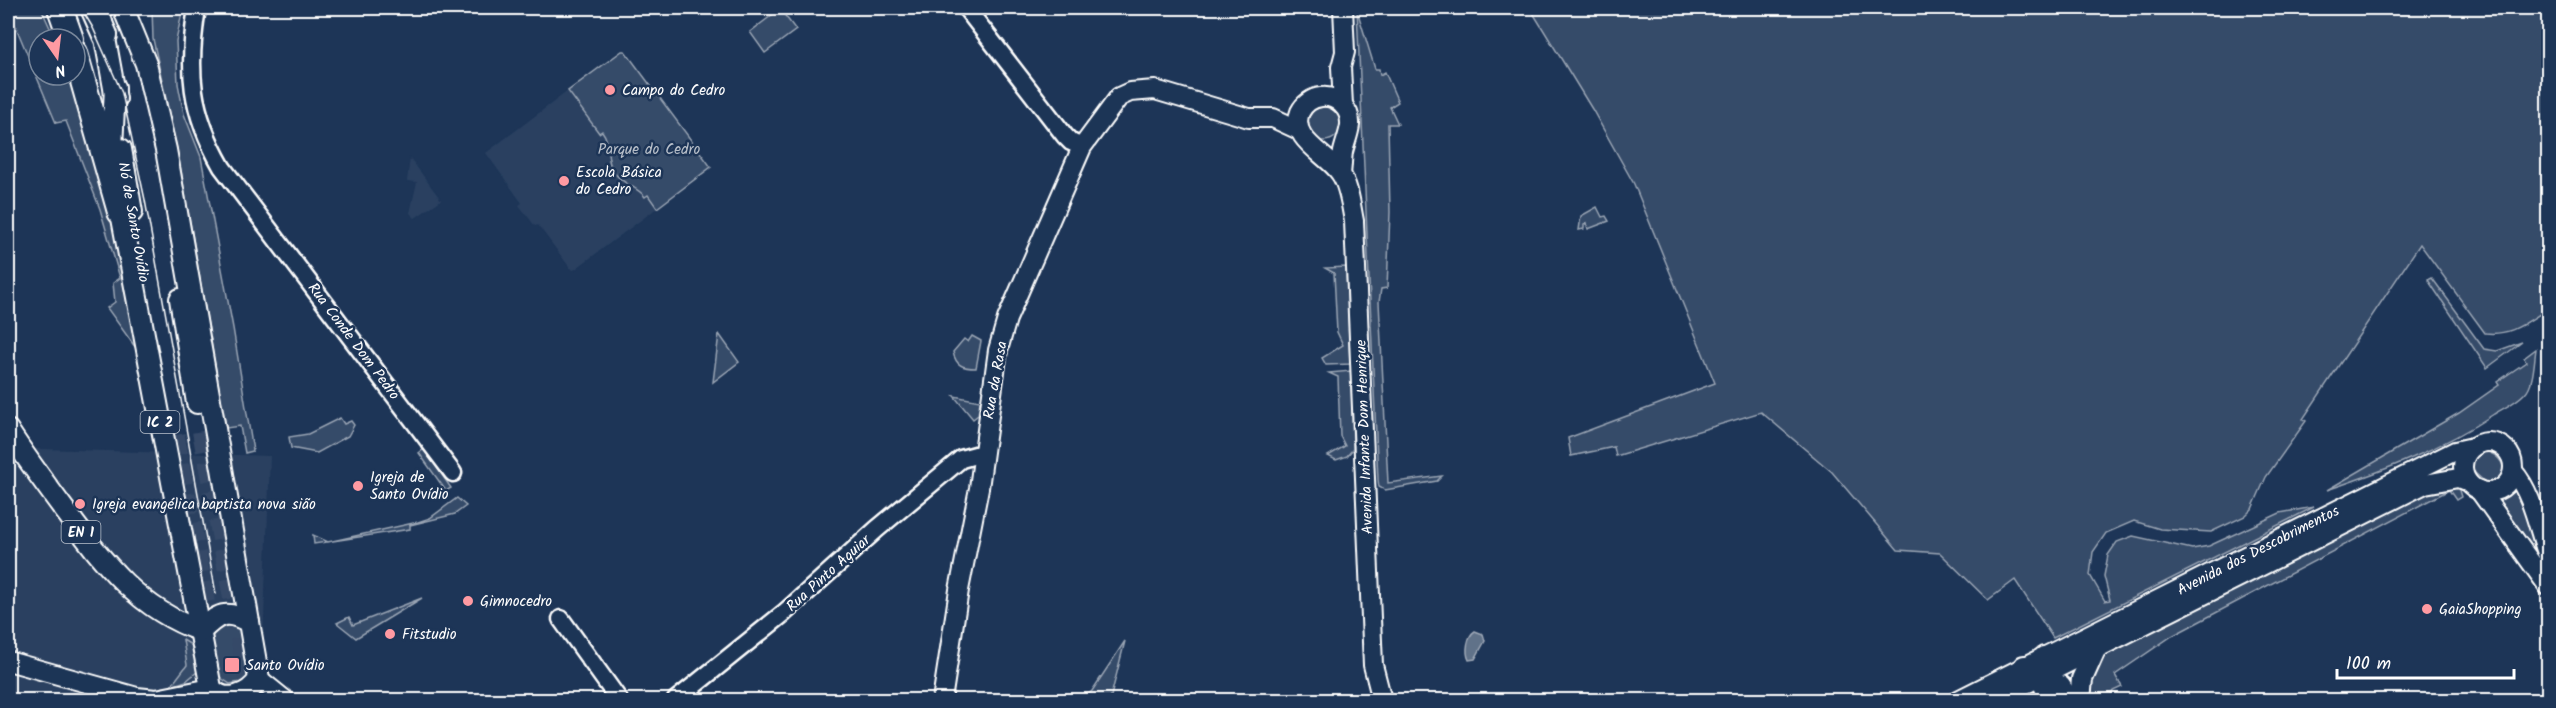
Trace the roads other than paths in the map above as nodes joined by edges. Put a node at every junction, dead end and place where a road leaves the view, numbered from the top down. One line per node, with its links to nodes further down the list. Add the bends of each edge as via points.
1 (60, 8): 8 (highway)
2 (93, 8): 9 (highway, IC 2)
3 (100, 8): 9 (main road, Nó de Santo Ovídio)
4 (197, 8): 28 (street, Rua Conde Dom Pedro, via 190,73 207,140 222,166)
5 (966, 8): 18 (street, via 1065,136)
6 (1343, 8): 10 (main road, Avenida Infante Dom Henrique, via 1345,52)
7 (125, 11): 23 (main road, IC 2, via 165,212); 33 (main road, IC 2, via 146,64 166,150)
8 (66, 27)
9 (105, 35): 12 (main road, Nó de Santo Ovídio / IC 2)
10 (1341, 67): 13 (main road); 14 (main road, Avenida Infante Dom Henrique)
11 (85, 87): 21 (highway, IC 2)
12 (115, 87): 21 (main road, IC 2, via 112,148); 24 (main road, Nó de Santo Ovídio / IC 2, via 125,179)
13 (1311, 100): 14 (main road, via 1330,97); 15 (main road); 16 (main road, via 1299,115)
14 (1343, 105): 17 (main road, Avenida Infante Dom Henrique, via 1350,119)
15 (1273, 118): 16 (main road); 18 (main road, Rua da Rasa, via 1249,118 1155,90 1130,92 1111,106)
16 (1299, 130): 19 (main road, Avenida Infante Dom Henrique)
17 (1347, 134): 19 (main road, via 1337,145); 20 (main road, Avenida Infante Dom Henrique)
18 (1082, 147): 26 (main road, Rua da Rasa, via 1007,319 998,350)
19 (1314, 147): 20 (main road, Avenida Infante Dom Henrique)
20 (1341, 174): 47 (main road, Avenida Infante Dom Henrique, via 1354,221 1373,665)
21 (120, 212): 34 (main road, IC 2)
22 (8, 430): 34 (main road, EN 1, via 116,577 171,618)
23 (202, 430)
24 (175, 435)
25 (2473, 447): 27 (main road, via 2496,444 2508,452); 29 (main road, via 2463,463 2464,473); 38 (main road, Avenida dos Descobrimentos, via 2455,451)
26 (983, 453): 45 (street, Rua Pinto Aguiar, via 961,459 784,613); 46 (main road, Rua da Rasa)
27 (2513, 471): 29 (main road, via 2510,480 2494,491); 30 (main road, via 2527,494)
28 (453, 473)
29 (2473, 486): 31 (main road); 35 (main road, Avenida dos Descobrimentos, via 2458,478 2425,484)
30 (2548, 556)
31 (2548, 586)
32 (561, 619): 44 (street)
33 (249, 622): 34 (main road, via 237,615 216,616); 39 (main road)
34 (201, 631): 40 (main road)
35 (2095, 650): 38 (main road, Avenida dos Descobrimentos); 50 (main road, via 2082,679)
36 (8, 661): 40 (main road, via 137,698)
37 (2024, 666): 38 (main road); 48 (main road)
38 (2044, 666): 41 (main road); 49 (main road, Avenida dos Descobrimentos)
39 (258, 680): 40 (main road, via 247,693 227,697); 42 (main road); 43 (main road)
40 (212, 693)
41 (2060, 696)
42 (262, 700)
43 (285, 700)
44 (620, 700)
45 (676, 700)
46 (942, 700)
47 (1382, 700)
48 (1958, 700)
49 (1994, 700)
50 (2080, 700)

